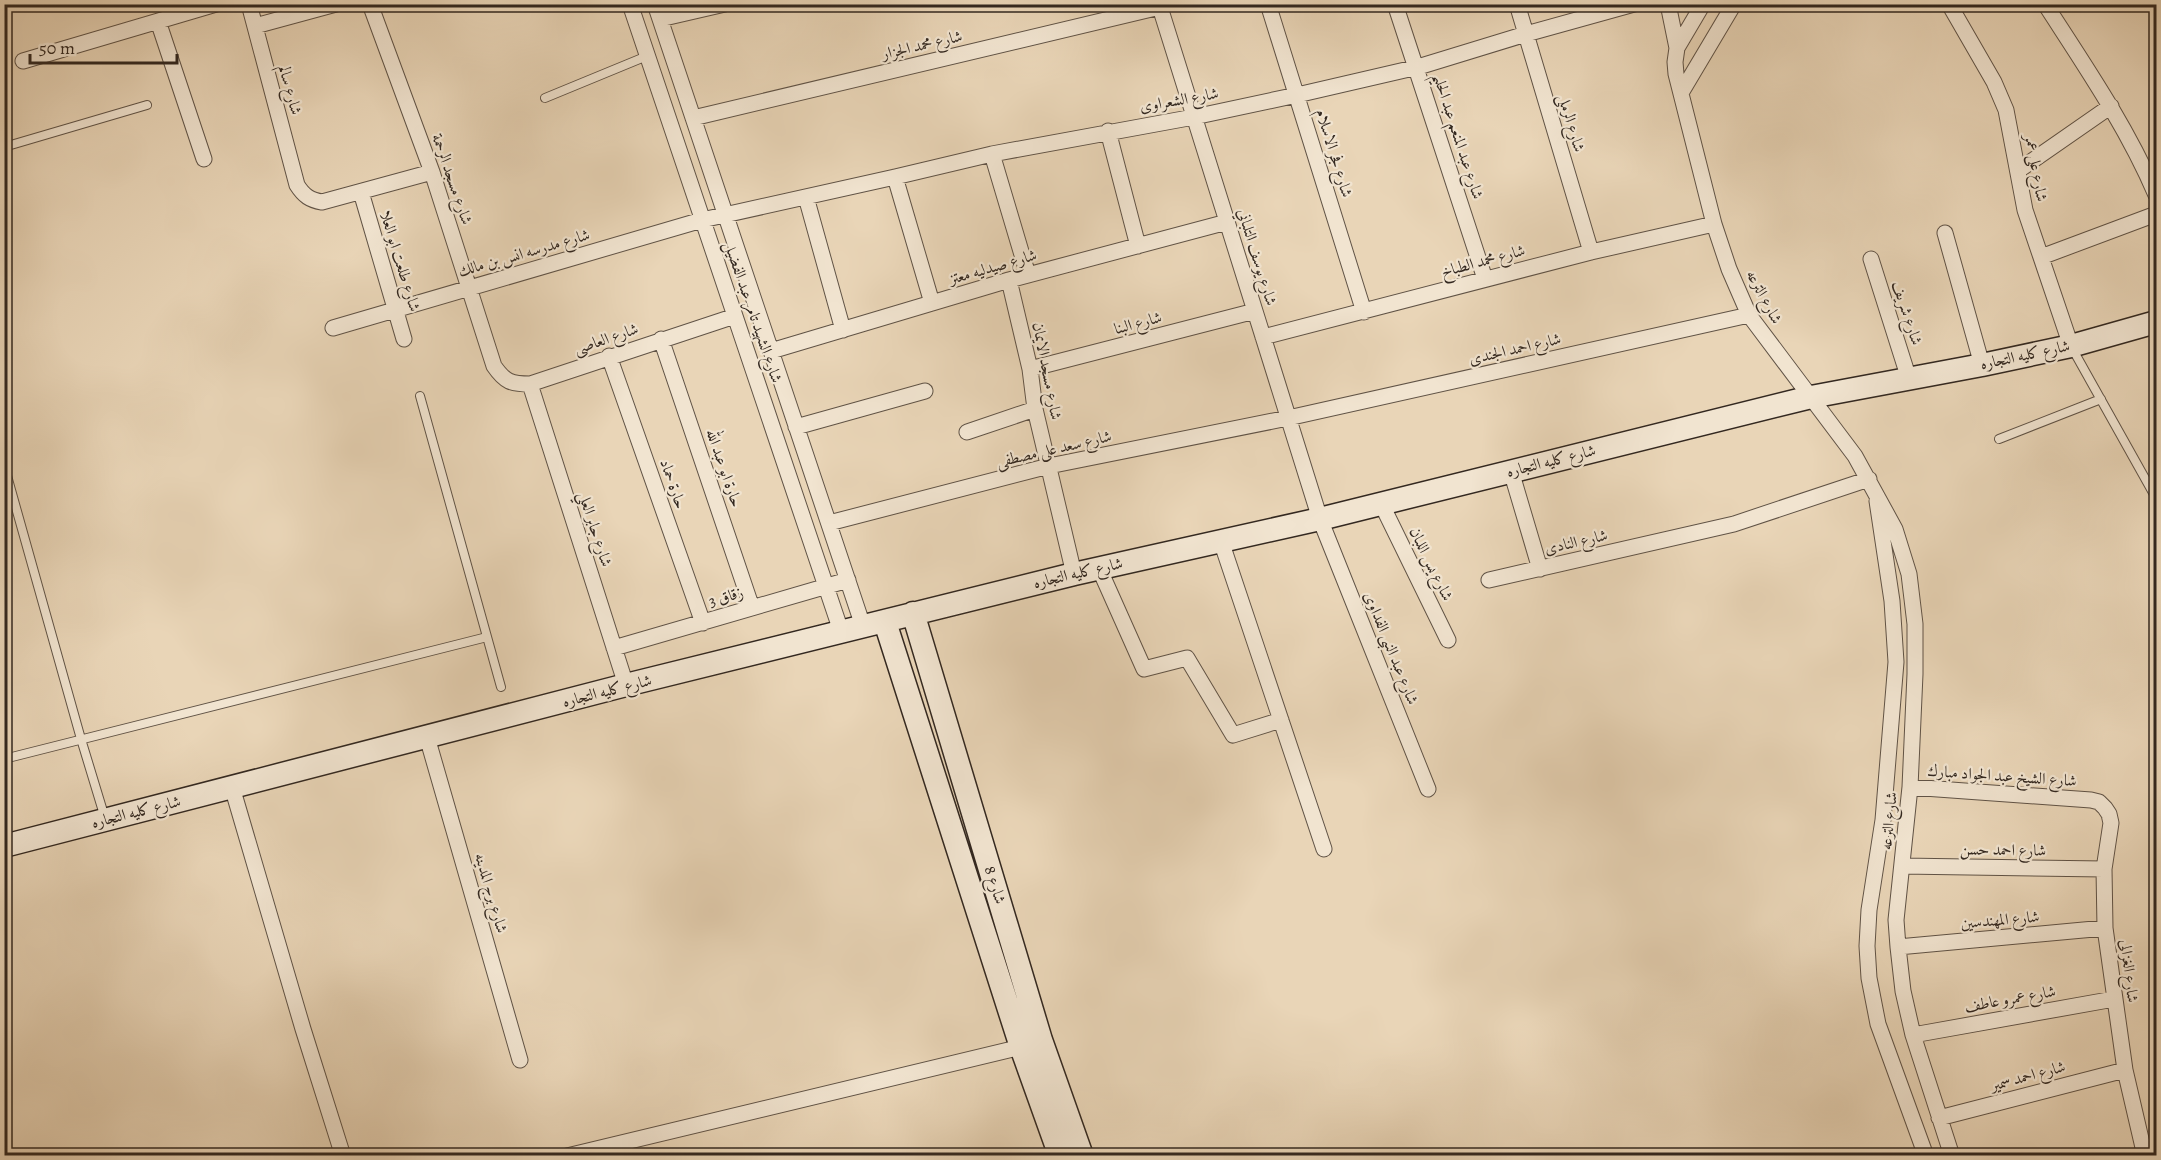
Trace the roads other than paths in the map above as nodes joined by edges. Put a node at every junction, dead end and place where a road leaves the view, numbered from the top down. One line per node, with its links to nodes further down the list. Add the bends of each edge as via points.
1 (216, 4): 19 (street)
2 (249, 4): 20 (street, شارع سالم)
3 (336, 4): 20 (street)
4 (370, 4): 39 (street, شارع مسجد الرحمة)
5 (630, 4): 24 (street, شارع الشهيد تامر عبد الفضيل)
6 (655, 4): 18 (street, شارع الشهيد تامر عبد الفضيل)
7 (725, 4): 18 (street)
8 (1268, 4): 28 (street, شارع فجر الاسلام)
9 (1395, 4): 26 (street, شارع عبد المنعم عبد الحليم)
10 (1517, 4): 22 (street, شارع الرملى)
11 (1635, 4): 22 (street, شارع الشعراوى)
12 (1668, 4): 23 (street, شارع الترعه)
13 (1734, 4): 21 (street)
14 (1949, 4): 38 (street, شارع على عمر, via 2006,110)
15 (2045, 4): 31 (street)
16 (1160, 6): 32 (street, شارع يوسف التلباني); 33 (street, شارع محمد الجزار)
17 (1699, 11): 21 (street, via 1698,26 1704,31); 23 (street)
18 (660, 20): 33 (street, شارع الشهيد تامر عبد الفضيل)
19 (158, 21): 25 (street); 37 (street)
20 (255, 26): 41 (street, شارع سالم, via 297,185 303,194 322,202)
21 (1719, 30): 27 (street)
22 (1526, 34): 26 (street, شارع الشعراوى); 51 (street, شارع الرملى)
23 (1677, 48): 27 (street, شارع الترعه, via 1674,62)
24 (647, 56): 29 (lane); 46 (street, شارع الشهيد تامر عبد الفضيل)
25 (23, 61)
26 (1418, 67): 28 (street, شارع الشعراوى); 55 (street, شارع عبد المنعم عبد الحليم)
27 (1681, 93): 48 (street, شارع الترعه)
28 (1297, 95): 32 (street, شارع الشعراوى); 61 (street, شارع فجر الاسلام)
29 (545, 98)
30 (147, 105): 35 (lane)
31 (2111, 106): 38 (street); 42 (street)
32 (1194, 117): 34 (street, شارع الشعراوى); 47 (street, شارع يوسف التلباني)
33 (693, 118): 45 (street, شارع الشهيد تامر عبد الفضيل)
34 (1108, 131): 36 (street, شارع الشعراوى); 50 (street)
35 (4, 147)
36 (992, 154): 40 (street, شارع الشعراوى); 54 (street)
37 (204, 159)
38 (2019, 170): 52 (street, شارع على عمر, via 2025,210)
39 (432, 172): 41 (street); 57 (street, شارع مسجد الرحمة)
40 (896, 177): 43 (street, شارع الشعراوى); 58 (street)
41 (360, 192): 59 (street, شارع طلعت ابو العلا)
42 (2157, 195)
43 (806, 197): 45 (street, شارع الشعراوى); 66 (street)
44 (2157, 214): 52 (street)
45 (725, 215): 46 (street, شارع مدرسه انس بن مالك); 71 (street, شارع الشهيد تامر عبد الفضيل)
46 (702, 220): 57 (street, شارع مدرسه انس بن مالك); 63 (street, شارع الشهيد تامر عبد الفضيل)
47 (1227, 222): 50 (street, شارع صيدليه معتز); 60 (street, شارع يوسف التلباني)
48 (1714, 224): 51 (street, شارع محمد الطباخ); 62 (street, شارع الترعه)
49 (1946, 233): 73 (street)
50 (1138, 246): 54 (street, شارع صيدليه معتز)
51 (1591, 252): 55 (street, شارع محمد الطباخ)
52 (2041, 257): 70 (street, شارع على عمر)
53 (1871, 259): 75 (street, شارع شريف)
54 (1028, 275): 56 (street, شارع صيدليه معتز)
55 (1485, 279): 61 (street, شارع محمد الطباخ)
56 (1009, 280): 58 (street, شارع صيدليه معتز); 74 (street, شارع مسجد الايمان)
57 (469, 288): 59 (street, شارع مدرسه انس بن مالك); 76 (street, شارع مسجد الرحمة, via 494,366 514,384)
58 (932, 303): 66 (street, شارع صيدليه معتز)
59 (396, 309): 65 (street, شارع مدرسه انس بن مالك); 68 (street, شارع طلعت ابو العلا)
60 (1255, 311): 67 (street, شارع يوسف التلباني); 74 (street, شارع البنا)
61 (1364, 312): 67 (street, شارع محمد الطباخ)
62 (1749, 315): 79 (street, شارع الترعه); 82 (street, شارع احمد الجندى)
63 (735, 316): 69 (street, شارع العاصى); 100 (street, شارع الشهيد تامر عبد الفضيل)
64 (2157, 322): 70 (street, شارع كليه التجاره)
65 (333, 328)
66 (843, 330): 71 (street, شارع صيدليه معتز)
67 (1263, 337): 82 (street, شارع يوسف التلباني)
68 (404, 339)
69 (662, 339): 72 (street, شارع العاصى); 101 (street, حارة ابو عبد الله)
70 (2071, 346): 73 (street, شارع كليه التجاره); 80 (lane)
71 (771, 351): 83 (street, شارع الشهيد تامر عبد الفضيل)
72 (609, 356): 76 (street, شارع العاصى); 103 (street, حارة حماد)
73 (1982, 365): 75 (street, شارع كليه التجاره)
74 (1030, 369): 81 (street, شارع مسجد الايمان)
75 (1909, 379): 79 (street, شارع كليه التجاره)
76 (530, 384): 108 (street, شارع جابر العلي)
77 (925, 391): 83 (street)
78 (420, 396): 106 (lane)
79 (1811, 397): 88 (street, شارع كليه التجاره); 89 (street, شارع الترعه)
80 (2101, 399): 85 (lane); 90 (lane)
81 (1035, 409): 84 (street); 87 (street, شارع مسجد الايمان)
82 (1288, 418): 87 (street, شارع سعد على مصطفى); 92 (street, شارع يوسف التلباني)
83 (796, 427): 93 (street, شارع الشهيد تامر عبد الفضيل)
84 (967, 432)
85 (1999, 439)
86 (4, 465): 113 (lane)
87 (1049, 466): 93 (street, شارع سعد على مصطفى); 97 (street, شارع مسجد الايمان)
88 (1511, 471): 91 (street, شارع كليه التجاره); 96 (street)
89 (1872, 484): 96 (street, شارع النادى, via 1734,524); 115 (street, شارع الترعه, via 1896,529 1910,584 1915,674); 136 (street, شارع الترعه, via 1892,601 1896,662 1883,820 1869,910 1869,978 1878,1024)
90 (2157, 498)
91 (1382, 503): 92 (street, شارع كليه التجاره); 107 (street, شارع يس اللبان)
92 (1320, 519): 94 (street, شارع كليه التجاره); 117 (street, شارع عبد النبى الفداوى)
93 (829, 523): 98 (street, شارع الشهيد تامر عبد الفضيل)
94 (1221, 541): 95 (street, شارع كليه التجاره); 111 (street)
95 (1099, 568): 97 (street, شارع كليه التجاره); 111 (street, via 1144,669 1187,658 1233,735)
96 (1540, 568): 99 (street, شارع النادى)
97 (1074, 574): 102 (street, شارع كليه التجاره)
98 (848, 580): 100 (street, زقاق 3); 104 (street, شارع الشهيد تامر عبد الفضيل)
99 (1489, 580)
100 (825, 586): 101 (street, زقاق 3); 105 (street, شارع الشهيد تامر عبد الفضيل)
101 (752, 608): 103 (street, زقاق 3)
102 (913, 613): 104 (street, شارع كليه التجاره); 132 (street, شارع 8, via 1041,1040)
103 (703, 623): 108 (street, زقاق 3)
104 (874, 624): 105 (street, شارع كليه التجاره); 128 (street, شارع 8)
105 (841, 631): 109 (street, شارع كليه التجاره)
106 (487, 637): 110 (lane); 113 (lane)
107 (1448, 640)
108 (614, 648): 109 (street, شارع جابر العلي)
109 (626, 685): 112 (street, شارع كليه التجاره)
110 (501, 687)
111 (1281, 720): 121 (street)
112 (427, 737): 116 (street, شارع كليه التجاره); 129 (street, شارع برج المدينه)
113 (81, 739): 114 (lane); 119 (lane)
114 (4, 759)
115 (1910, 787): 118 (street, شارع الشيخ عبد الجواد مبارك); 122 (street, شارع الترعه)
116 (232, 788): 119 (street, شارع كليه التجاره); 134 (street)
117 (1428, 789)
118 (2091, 800): 123 (street, شارع الغزالى, via 2099,802 2111,822)
119 (106, 820): 120 (street, شارع كليه التجاره)
120 (4, 846)
121 (1324, 849)
122 (1902, 866): 123 (street, شارع احمد حسن); 125 (street, شارع الترعه, via 1896,920)
123 (2103, 869): 124 (street, شارع الغزالى)
124 (2105, 928): 125 (street, شارع المهندسين); 126 (street, شارع الغزالى)
125 (1898, 947): 127 (street, شارع الترعه)
126 (2114, 999): 127 (street, شارع عمرو عاطف); 130 (street, شارع الغزالى)
127 (1912, 1035): 131 (street, شارع الترعه)
128 (1022, 1047): 132 (street, شارع 8); 135 (street)
129 (520, 1060)
130 (2125, 1070): 131 (street, شارع احمد سمير); 133 (street, شارع الغزالى)
131 (1939, 1118): 137 (street, شارع الترعه)
132 (1068, 1148)
133 (2146, 1154)
134 (343, 1155)
135 (567, 1155)
136 (1926, 1155)
137 (1952, 1155)

